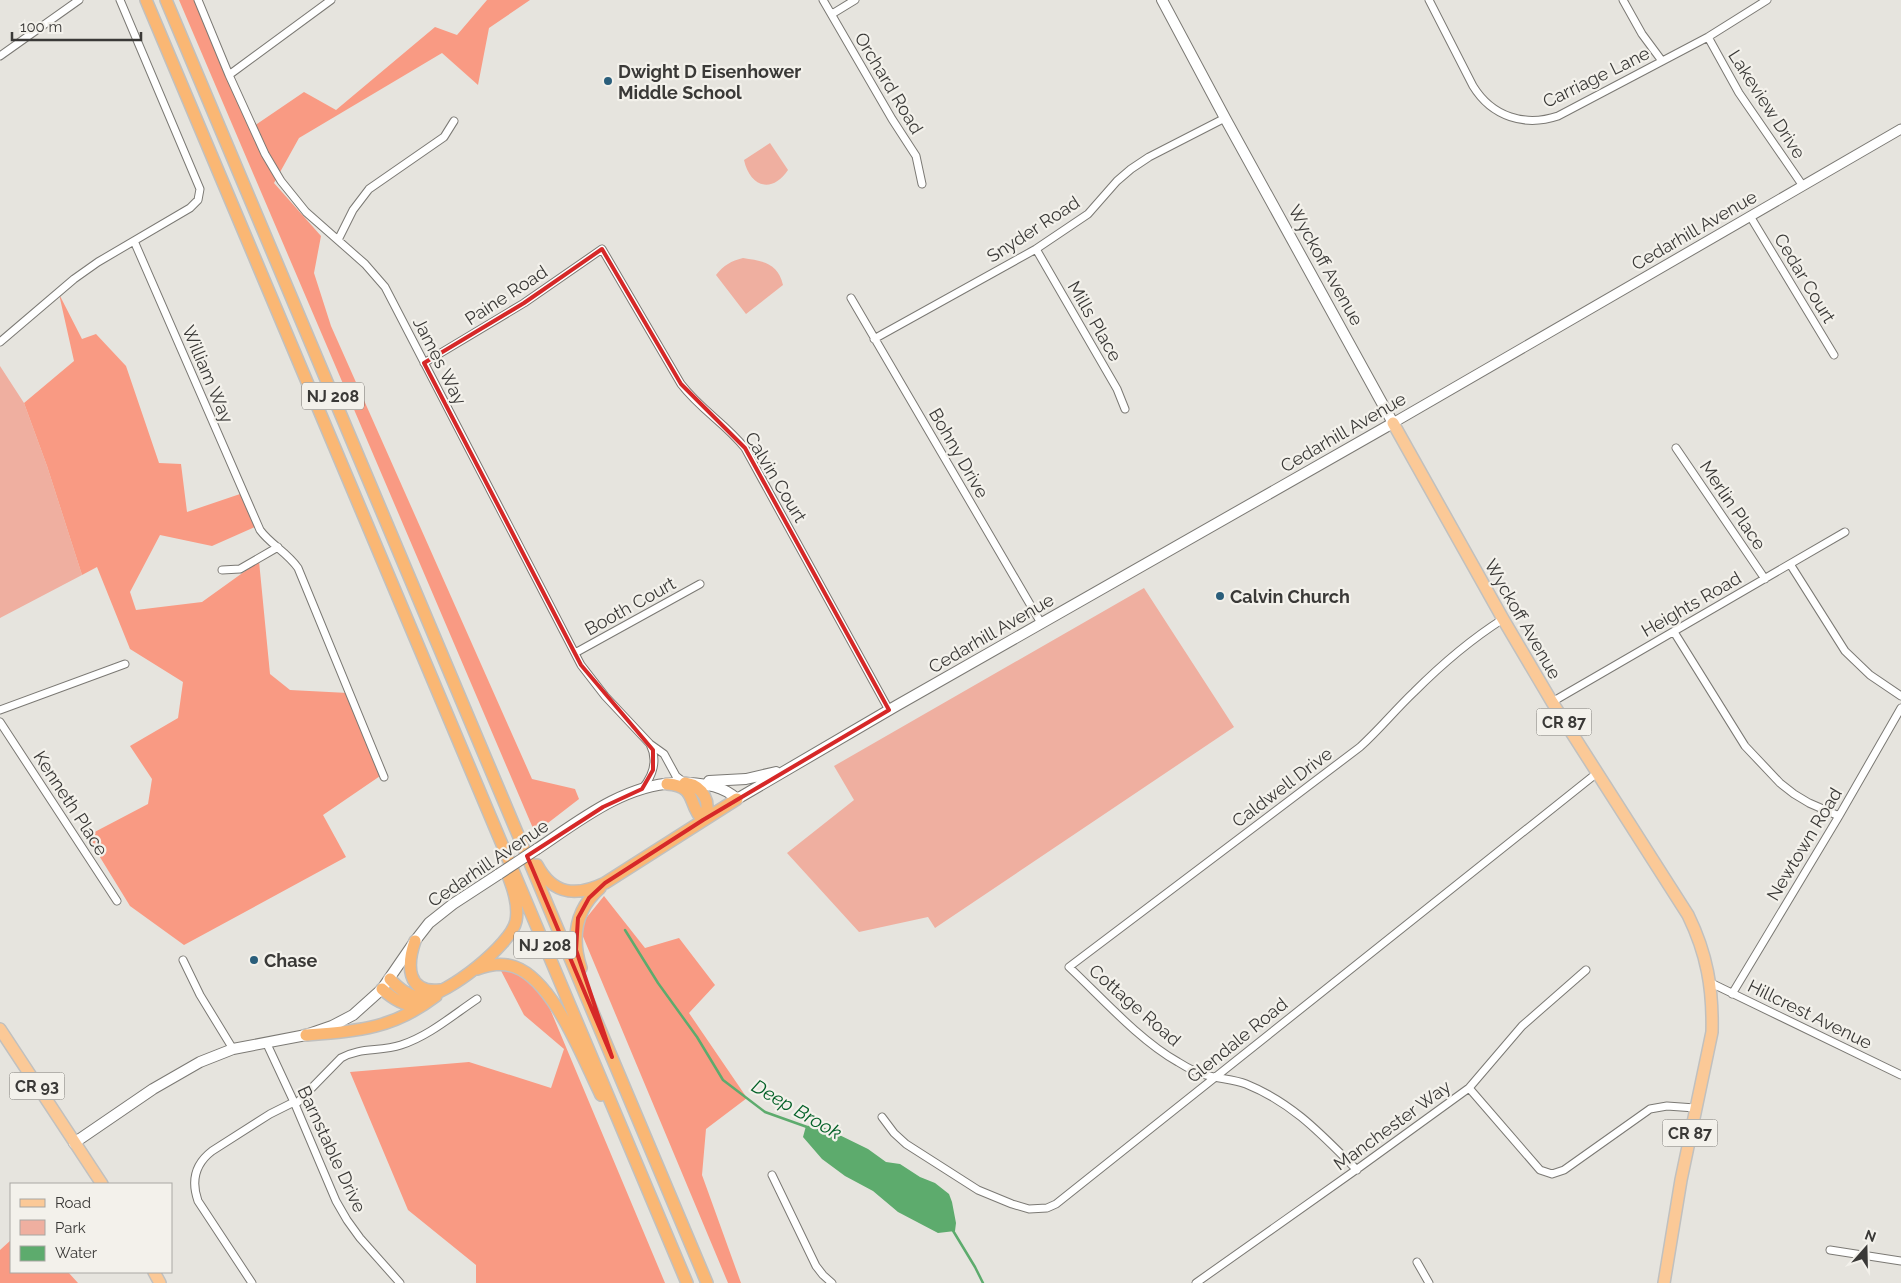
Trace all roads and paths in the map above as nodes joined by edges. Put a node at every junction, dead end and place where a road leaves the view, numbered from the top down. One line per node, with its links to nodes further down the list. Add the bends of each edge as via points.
1 (79, 0): 15 (street)
2 (120, 0): 25 (street, via 200,189 195,205)
3 (146, 0): 53 (highway, NJ 208)
4 (166, 0): 61 (highway, NJ 208)
5 (198, 0): 17 (street, James Way)
6 (331, 0): 17 (street)
7 (823, 0): 13 (street, Orchard Road)
8 (855, 0): 13 (street)
9 (1162, 0): 18 (main road, Wyckoff Avenue / CR 87)
10 (1429, 0): 16 (street, Carriage Lane, via 1476,91 1491,107 1511,118 1534,121 1558,116)
11 (1767, 0): 14 (street, Carriage Lane)
12 (1624, 2): 16 (street)
13 (832, 14): 21 (street, Orchard Road, via 916,156)
14 (1708, 36): 16 (street, Carriage Lane); 22 (street, Lakeview Drive, via 1751,112)
15 (0, 56)
16 (1662, 61)
17 (229, 75): 24 (street, James Way, via 281,181 306,212)
18 (1225, 118): 27 (street, Snyder Road, via 1131,169 1088,214); 34 (main road, Wyckoff Avenue / CR 87)
19 (454, 121): 24 (street, via 444,137 369,189 353,210)
20 (1901, 129): 22 (street, Cedarhill Avenue)
21 (922, 184)
22 (1803, 186): 23 (street, Cedarhill Avenue)
23 (1750, 216): 31 (street, Cedar Court); 34 (street, Cedarhill Avenue)
24 (338, 240): 32 (street, James Way, via 385,287)
25 (134, 241): 30 (street, via 74,278); 37 (street, William Way, via 260,530)
26 (602, 249): 32 (street, Paine Road, via 524,303); 51 (street, Calvin Court, via 681,384 745,448)
27 (1036, 249): 29 (street, Snyder Road); 33 (street, Mills Place, via 1118,389)
28 (852, 298): 29 (street, Bohny Drive)
29 (874, 339): 43 (street, Bohny Drive)
30 (0, 342)
31 (1834, 354)
32 (424, 363): 45 (street, James Way)
33 (1126, 409)
34 (1393, 423): 42 (main road, Wyckoff Avenue / CR 87); 43 (main road, Cedarhill Avenue)
35 (1676, 448): 40 (street, Merlin Place)
36 (1846, 532): 38 (street, Heights Road)
37 (278, 547): 39 (street, via 240,569); 57 (street, William Way, via 298,568)
38 (1790, 564): 40 (street, Heights Road); 47 (street, via 1845,651 1870,675)
39 (222, 570)
40 (1765, 579): 44 (street, Heights Road)
41 (700, 584): 45 (street, Booth Court)
42 (1503, 619): 48 (main road, Wyckoff Avenue / CR 87); 69 (street, Caldwell Drive, via 1438,669 1360,747)
43 (1041, 623): 51 (main road, Cedarhill Avenue)
44 (1674, 632): 48 (street, Heights Road); 63 (street, via 1745,746 1794,794)
45 (575, 653): 54 (street, James Way, via 596,686)
46 (124, 664): 50 (street)
47 (1901, 696)
48 (1552, 702): 56 (main road, Wyckoff Avenue / CR 87)
49 (1901, 708): 63 (street, Newtown Road)
50 (0, 710)
51 (889, 710): 55 (main road, Cedarhill Avenue)
52 (0, 722): 66 (street, Kenneth Place)
53 (455, 733): 71 (highway, via 510,882 516,912 508,939); 91 (highway, NJ 208)
54 (650, 744): 58 (street, James Way, via 664,754 676,776); 60 (street, via 654,763)
55 (800, 762): 58 (main road, Cedarhill Avenue, via 753,777); 62 (main road, Cedarhill Avenue)
56 (1597, 773): 73 (main road, Wyckoff Avenue / CR 87, via 1688,914 1703,952); 85 (street, Glendale Road)
57 (384, 777)
58 (684, 783): 59 (main road, Cedarhill Avenue); 62 (main road, Cedarhill Avenue, via 718,787); 64 (highway, via 704,794 708,806)
59 (667, 784): 60 (main road, Cedarhill Avenue); 64 (highway, via 685,789)
60 (642, 789): 67 (main road, Cedarhill Avenue, bridge, via 603,806 442,912)
61 (500, 792): 65 (highway, via 538,868 551,884 576,892); 83 (highway, NJ 208)
62 (738, 799): 64 (highway)
63 (1839, 816): 76 (street, Newtown Road)
64 (703, 820): 65 (highway)
65 (604, 883): 83 (highway, via 582,908 575,939 579,962)
66 (116, 901)
67 (415, 941): 72 (main road, Cedarhill Avenue); 74 (highway, via 409,967 414,981 426,989)
68 (183, 960): 82 (street)
69 (1069, 967): 85 (street, Cottage Road, via 1147,1040 1177,1062)
70 (1586, 970): 86 (street, Manchester Way, via 1522,1026)
71 (468, 973): 74 (highway); 91 (highway, via 495,964 505,965 524,971 540,984 566,1025)
72 (390, 979): 74 (highway, via 414,996 431,995); 75 (main road, Cedarhill Avenue)
73 (1710, 984): 76 (street, Hillcrest Avenue); 88 (main road, Wyckoff Avenue / CR 87, via 1712,1032)
74 (446, 987): 78 (highway)
75 (382, 989): 78 (highway, via 404,1004); 80 (main road, Cedarhill Avenue, via 353,1015)
76 (1732, 994): 84 (street, Hillcrest Avenue)
77 (477, 999): 87 (street, via 410,1042 349,1053)
78 (428, 1002): 80 (highway, via 376,1027)
79 (0, 1029): 90 (main road, CR 93)
80 (306, 1035): 81 (main road, Cedarhill Avenue)
81 (266, 1042): 82 (main road, Cedarhill Avenue); 87 (street, Barnstable Drive)
82 (232, 1049): 90 (main road, Cedarhill Avenue, via 170,1078)
83 (612, 1057): 101 (highway, NJ 208)
84 (1901, 1075)
85 (1216, 1077): 89 (street, Glendale Road, via 1056,1204 1038,1210 1012,1204 966,1183 906,1144); 92 (street, Cottage Road, via 1247,1085 1284,1103 1310,1123)
86 (1469, 1088): 88 (street, via 1540,1170 1552,1174 1564,1170 1650,1109 1667,1106); 92 (street, Manchester Way)
87 (294, 1104): 98 (street, via 270,1114 212,1151 205,1156 196,1172 194,1191 198,1200); 99 (street, Barnstable Drive, via 336,1202 360,1238)
88 (1695, 1108): 105 (main road, Wyckoff Avenue / CR 87)
89 (882, 1117)
90 (74, 1143): 94 (main road, CR 93)
91 (634, 1158): 100 (highway, NJ 208)
92 (1357, 1170): 103 (street, Manchester Way)
93 (772, 1175): 102 (street, via 816,1266)
94 (101, 1183)
95 (1830, 1250): 96 (street)
96 (1901, 1261)
97 (1417, 1262): 104 (street)
98 (252, 1283)
99 (400, 1283)
100 (688, 1283)
101 (707, 1283)
102 (832, 1283)
103 (1196, 1283)
104 (1429, 1283)
105 (1664, 1283)

